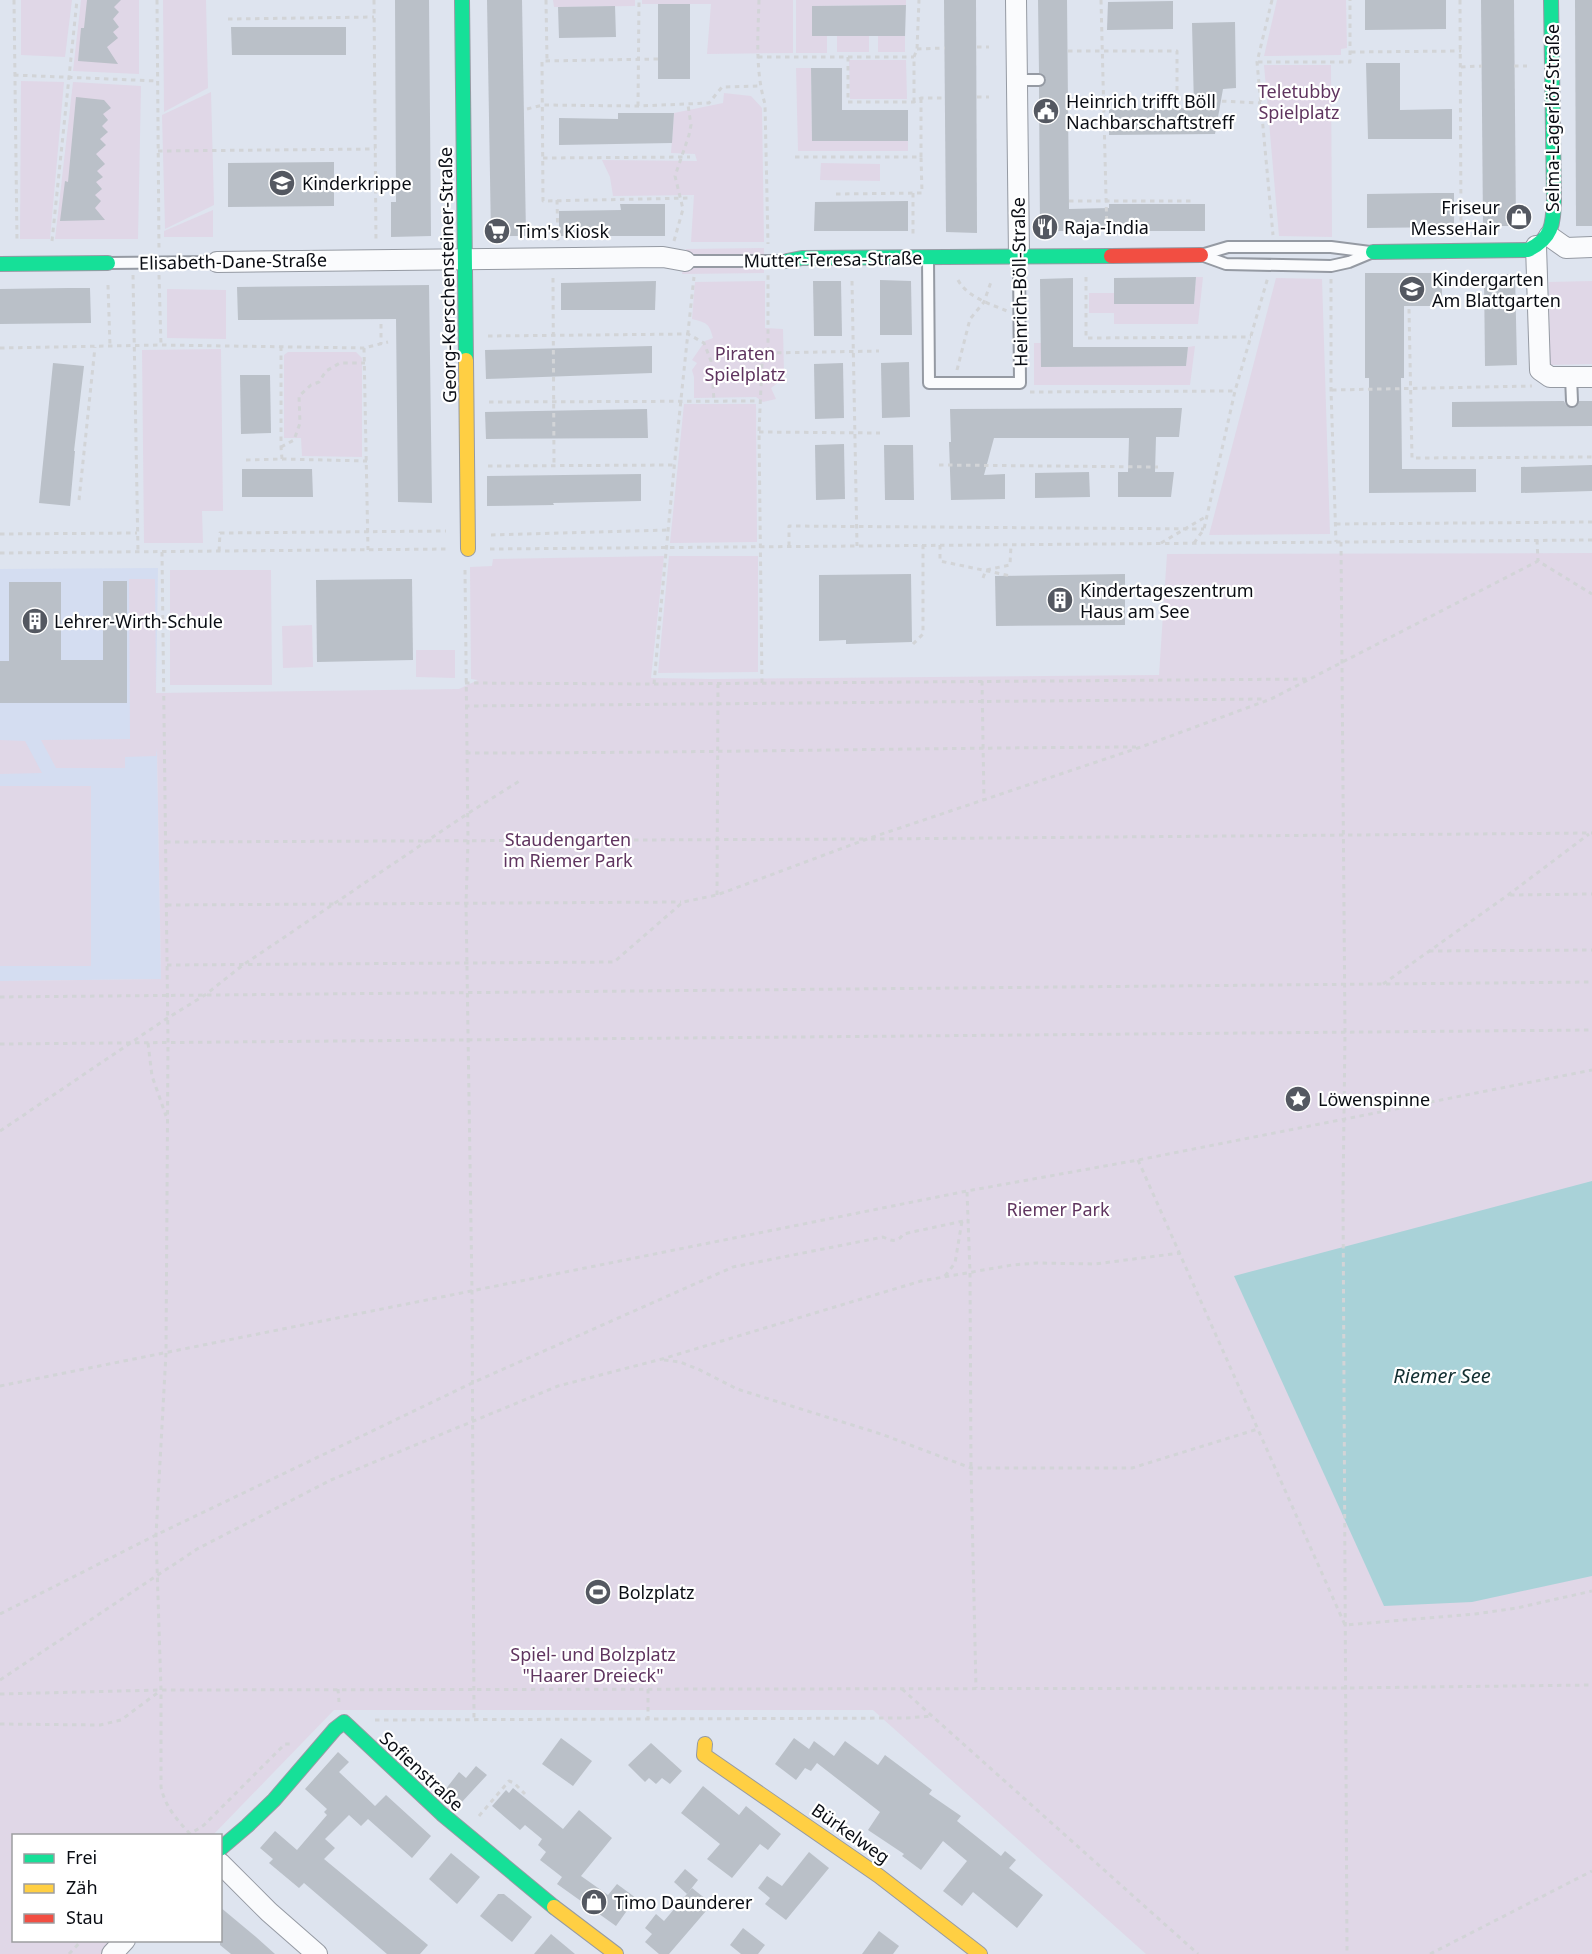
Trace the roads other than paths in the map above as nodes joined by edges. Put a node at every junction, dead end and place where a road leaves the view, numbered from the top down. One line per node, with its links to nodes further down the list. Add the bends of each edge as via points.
1 (462, 0): 12 (street, Georg-Kerschensteiner-Straße)
2 (1016, 0): 4 (street, Heinrich-Böll-Straße)
3 (1551, 0): 6 (street, Selma-Lagerlöf-Straße, via 1554,199 1552,224)
4 (1017, 80): 5 (lane); 11 (street, Heinrich-Böll-Straße)
5 (1039, 80)
6 (1543, 241): 7 (street, via 1566,248); 8 (street, Mutter-Teresa-Straße, via 1528,250); 18 (street, Selma-Lagerlöf-Straße, via 1540,370 1550,377)
7 (1592, 247)
8 (1373, 252): 9 (lane, Mutter-Teresa-Straße, via 1331,247 1228,247); 9 (lane, Mutter-Teresa-Straße, via 1331,266 1226,264)
9 (1201, 255): 11 (street, Mutter-Teresa-Straße)
10 (928, 256): 11 (street, Mutter-Teresa-Straße); 11 (lane, Heinrich-Böll-Straße, via 929,383 1020,382); 14 (street, Mutter-Teresa-Straße)
11 (1019, 256)
12 (465, 259): 13 (street, Mutter-Teresa-Straße, via 663,257); 15 (street, Elisabeth-Dane-Straße); 21 (street, Georg-Kerschensteiner-Straße)
13 (684, 261): 14 (lane, Mutter-Teresa-Straße)
14 (787, 261)
15 (217, 262): 16 (lane, Elisabeth-Dane-Straße)
16 (108, 263): 17 (street, Elisabeth-Dane-Straße)
17 (0, 264)
18 (1571, 377): 19 (street, Selma-Lagerlöf-Straße); 20 (lane)
19 (1592, 377)
20 (1572, 401)
21 (468, 549)
22 (705, 1744): 29 (street, Bürkelweg, via 704,1755 871,1869)
23 (222, 1848): 28 (street, Sofienstraße, via 241,1834 344,1722 496,1862)
24 (222, 1865): 27 (street)
25 (124, 1942): 26 (street)
26 (112, 1954)
27 (317, 1954)
28 (616, 1954)
29 (981, 1954)

